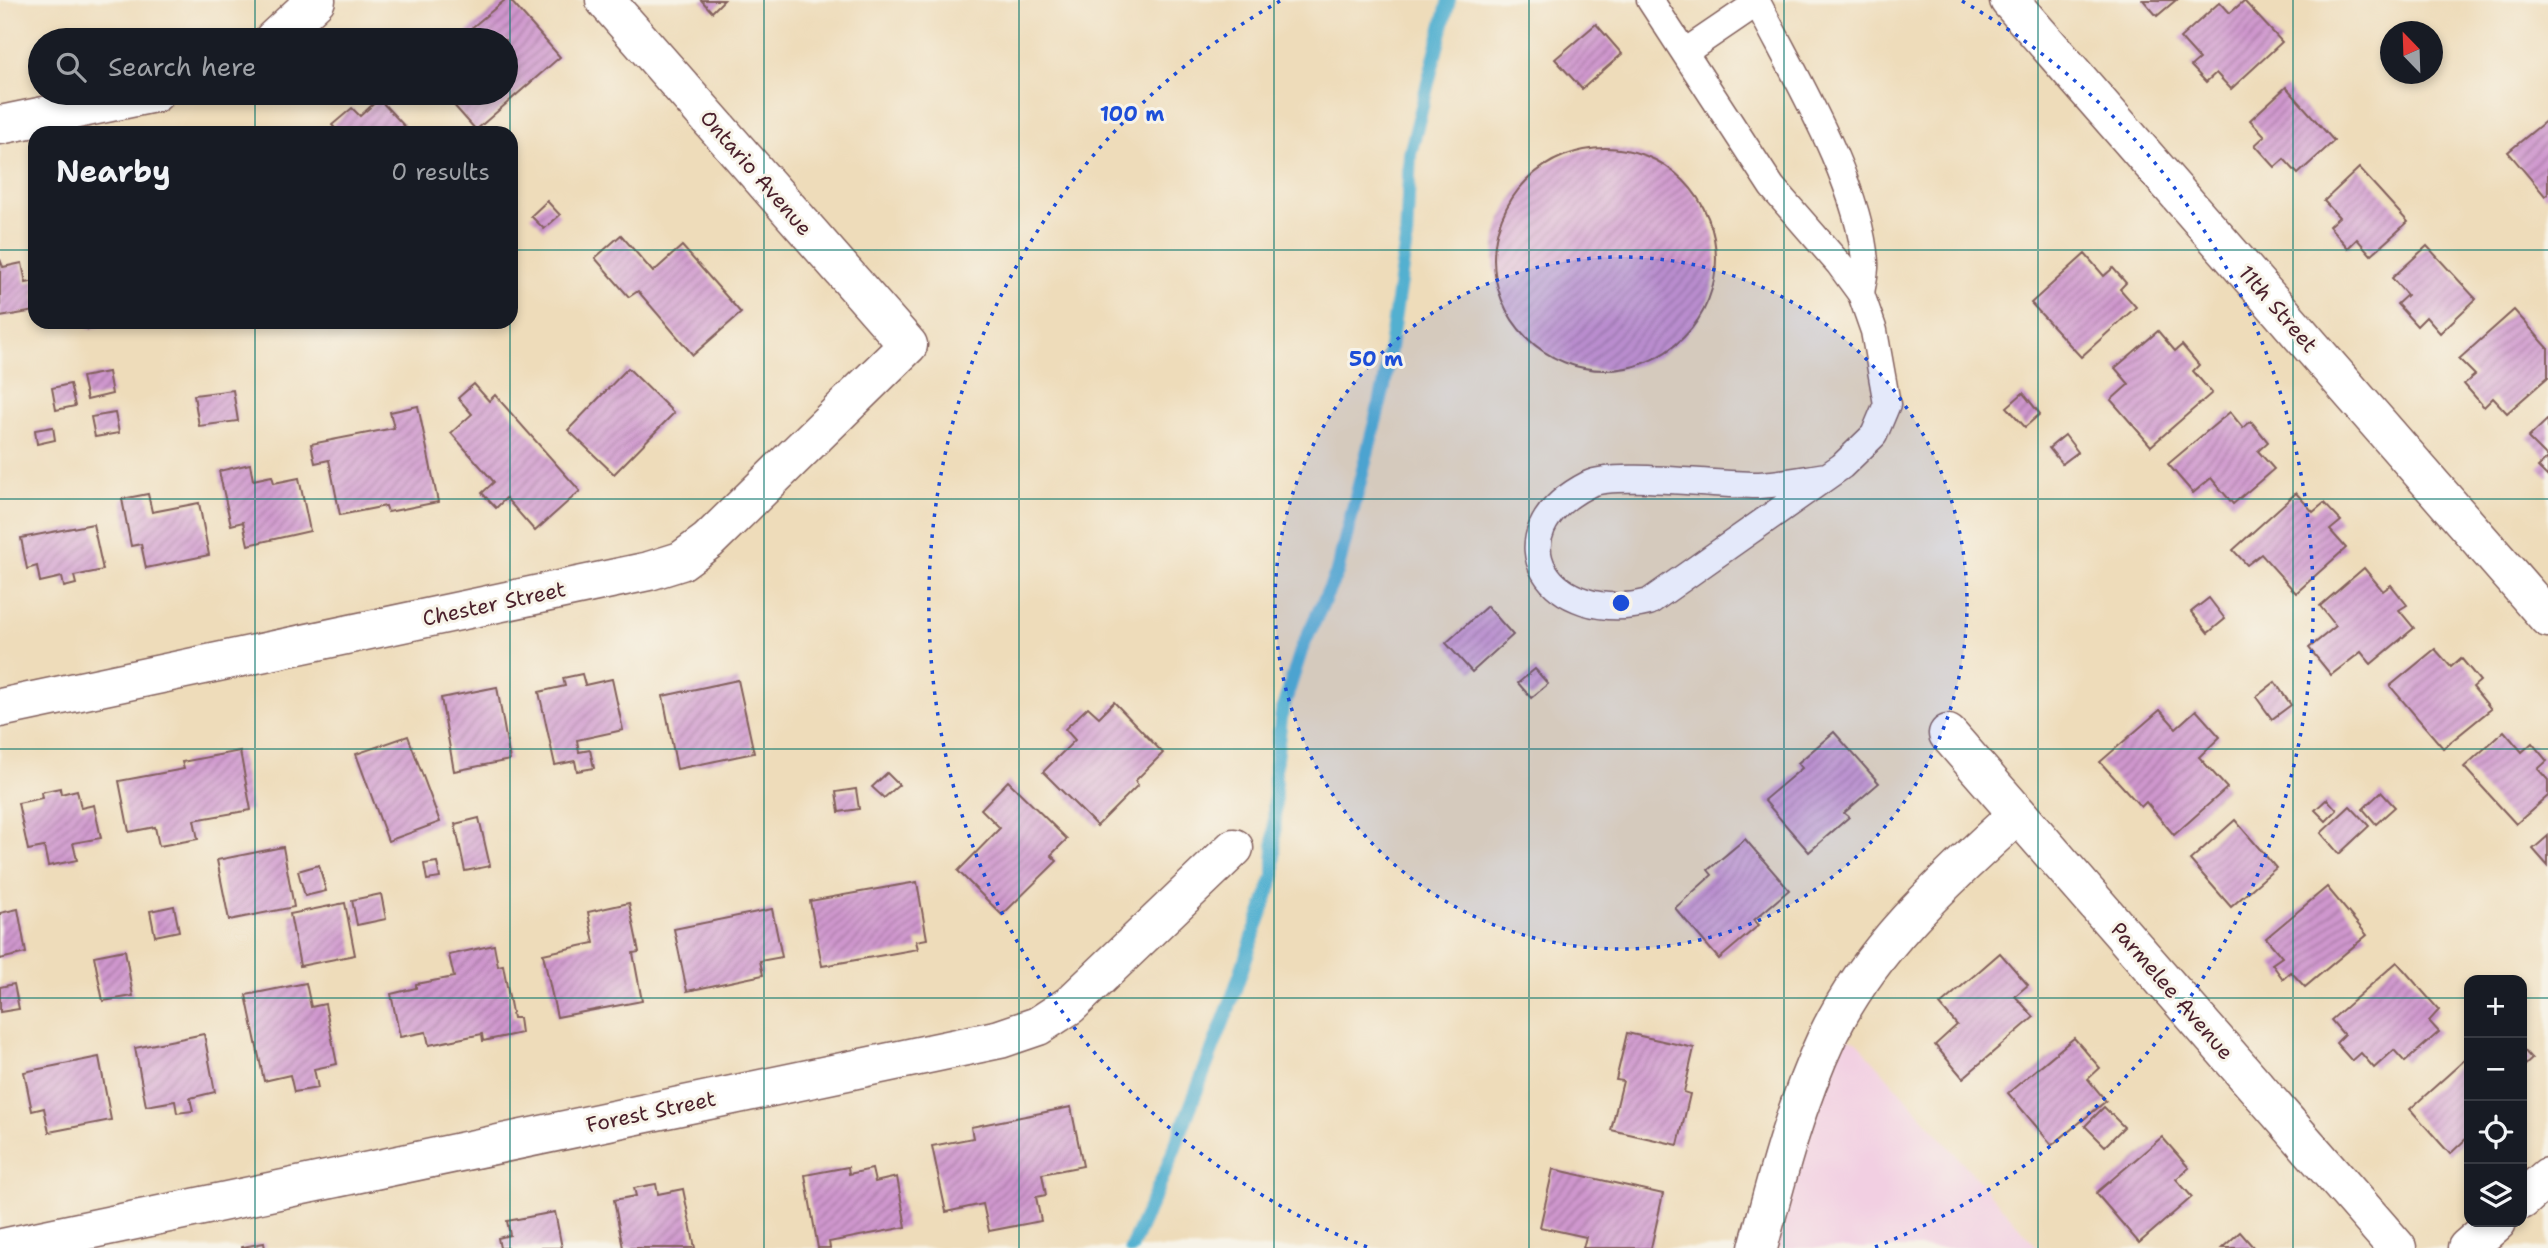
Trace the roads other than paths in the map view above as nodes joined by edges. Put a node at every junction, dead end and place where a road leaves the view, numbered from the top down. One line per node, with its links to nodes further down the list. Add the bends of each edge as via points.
1 (316, 0): 6 (street)
2 (605, 0): 11 (street, Ontario Avenue)
3 (1650, 0): 7 (lane)
4 (2009, 0): 13 (street, 11th Street)
5 (1756, 2): 7 (lane); 10 (lane, via 1827,141 1857,218 1865,264)
6 (286, 28)
7 (1685, 52): 10 (lane, via 1772,187)
8 (97, 105): 9 (street)
9 (0, 125)
10 (1861, 294): 12 (lane, via 1874,331 1887,404 1874,435)
11 (908, 345): 14 (street, Chester Street, via 708,541 681,561)
12 (1827, 476): 12 (lane, via 1648,602 1619,608 1573,598 1554,587 1539,560 1537,543 1545,524 1571,497 1601,479 1762,485)
13 (2548, 618)
14 (0, 708)
15 (1948, 734): 16 (street, Parmelee Avenue)
16 (2018, 814): 22 (street, via 1905,922 1829,1034 1790,1135); 23 (street, Parmelee Avenue)
17 (1234, 848): 21 (street, Forest Street, via 1070,1005 1038,1026 1000,1039)
18 (2548, 1177): 19 (street)
19 (2527, 1196)
20 (2491, 1227): 24 (street)
21 (2, 1248)
22 (1758, 1248)
23 (2397, 1248)
24 (2467, 1248)

